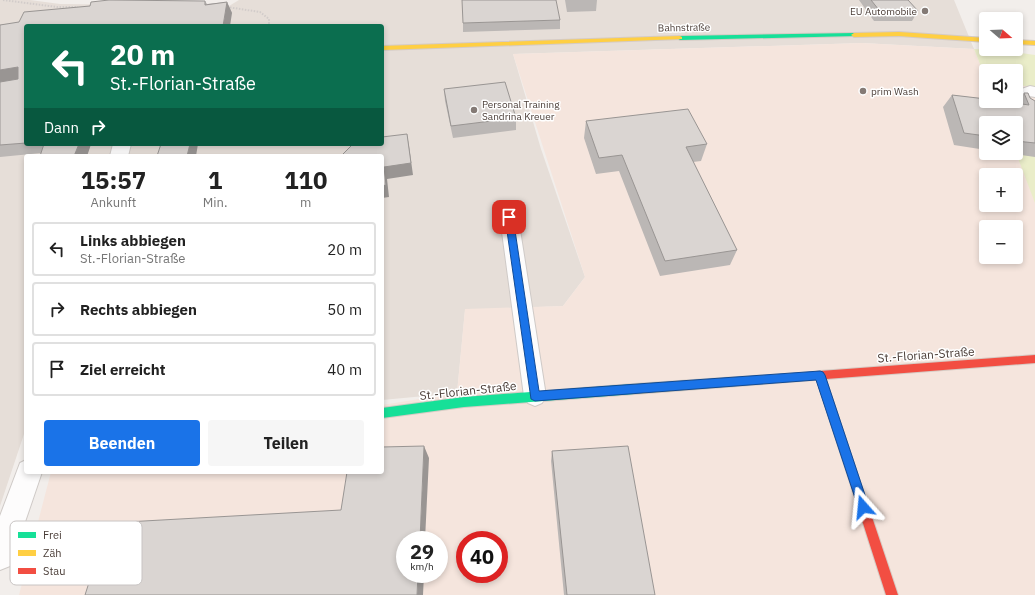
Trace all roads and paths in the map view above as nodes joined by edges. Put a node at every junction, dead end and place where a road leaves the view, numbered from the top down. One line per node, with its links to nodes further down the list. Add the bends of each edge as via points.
1 (3, 0): 2 (path, via 57,7)
2 (80, 7)
3 (226, 7): 4 (path, via 260,12 269,19)
4 (269, 24)
5 (979, 40): 8 (street, Bahnstraße, via 883,34 612,39)
6 (1023, 42): 7 (street)
7 (1035, 43)
8 (384, 48)
9 (1035, 92): 10 (lane, via 1021,94)
10 (1026, 107)
11 (509, 217): 14 (lane)
12 (1035, 359): 13 (street, St.-Florian-Straße)
13 (820, 375): 14 (street, St.-Florian-Straße); 20 (street)
14 (535, 396): 15 (street, St.-Florian-Straße)
15 (384, 413)
16 (28, 474): 17 (street)
17 (12, 521)
18 (10, 527): 19 (street)
19 (0, 556)
20 (892, 595)

